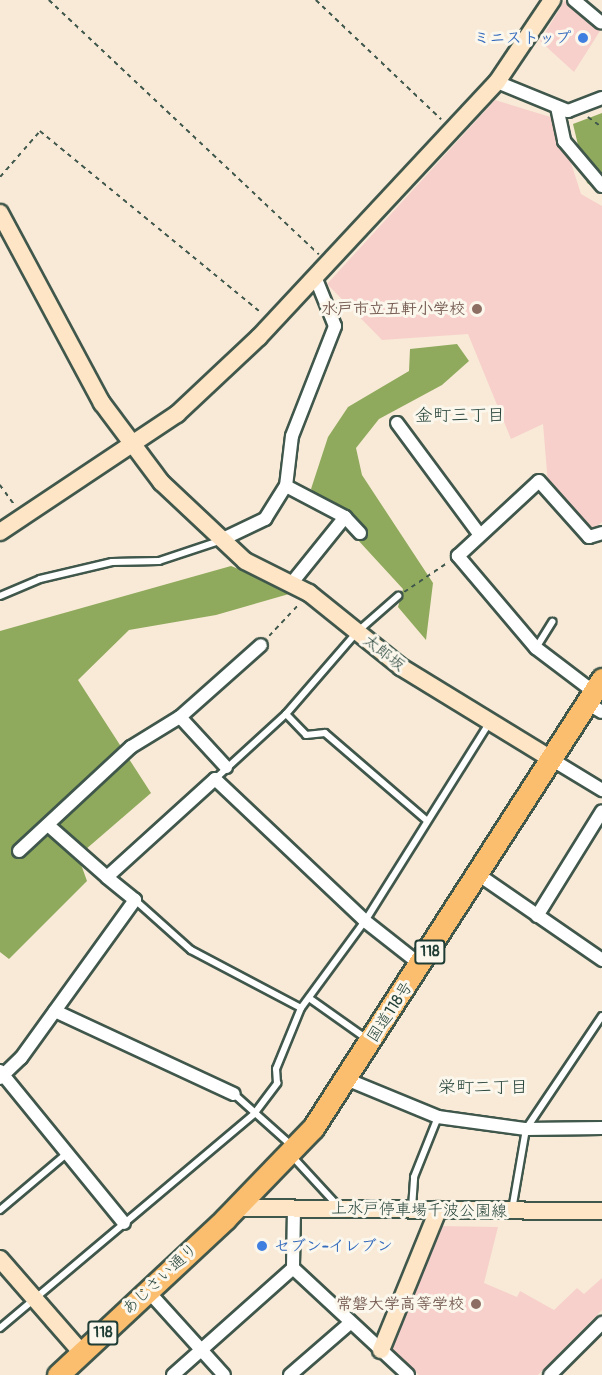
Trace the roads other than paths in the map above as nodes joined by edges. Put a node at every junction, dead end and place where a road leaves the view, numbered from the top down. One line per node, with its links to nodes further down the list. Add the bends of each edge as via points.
1 (552, 0): 4 (street)
2 (574, 0): 3 (street)
3 (601, 23)
4 (497, 82): 6 (street); 9 (street)
5 (602, 98): 6 (street, via 576,108)
6 (557, 107): 7 (street, via 564,141)
7 (602, 186)
8 (0, 213): 11 (street, 太郎坂, via 102,403)
9 (316, 279): 11 (street, via 177,414); 12 (street, via 335,326 292,436)
10 (397, 423): 17 (street)
11 (133, 446): 14 (street); 18 (street, 太郎坂, via 161,482)
12 (286, 486): 13 (street); 18 (street, via 265,519)
13 (345, 517): 15 (street); 19 (street)
14 (0, 532)
15 (360, 533)
16 (602, 533): 17 (street, via 589,537 538,481)
17 (479, 534): 25 (street, via 458,556)
18 (223, 539): 19 (street, 太郎坂, via 245,561); 20 (lane, via 159,561 112,562 40,579)
19 (291, 584): 23 (street, 太郎坂, via 309,593)
20 (0, 596)
21 (398, 596): 23 (lane)
22 (552, 622): 25 (lane)
23 (357, 632): 27 (lane); 29 (street, 太郎坂)
24 (261, 645): 28 (street)
25 (536, 648): 26 (street)
26 (596, 696): 30 (highway, 国道118号 / 118)
27 (286, 714): 31 (lane); 35 (lane, via 306,735 325,733)
28 (180, 717): 31 (street); 36 (street, via 131,747)
29 (488, 725): 30 (street, 太郎坂); 35 (lane)
30 (551, 759): 33 (street); 38 (highway, 国道118号 / 118)
31 (226, 768): 32 (lane)
32 (214, 779): 39 (street); 42 (street)
33 (602, 790)
34 (602, 811): 41 (street)
35 (426, 820): 42 (lane)
36 (48, 825): 37 (street); 39 (street)
37 (19, 851)
38 (479, 875): 41 (street); 44 (highway, 国道118号 / 118)
39 (107, 877): 40 (street)
40 (135, 900): 46 (lane, via 191,950); 47 (street)
41 (537, 916): 43 (street)
42 (365, 921): 44 (street); 45 (lane)
43 (602, 960)
44 (422, 965): 49 (highway, 国道118号 / 118)
45 (309, 998): 46 (lane); 49 (lane)
46 (301, 1008): 53 (lane, via 276,1069 277,1083)
47 (55, 1011): 50 (street); 52 (street)
48 (602, 1016): 56 (lane)
49 (371, 1042): 51 (highway, 国道118号 / 118)
50 (1, 1075): 58 (street)
51 (346, 1079): 54 (street); 57 (highway, 国道118号 / 118)
52 (234, 1094): 53 (lane)
53 (254, 1114): 57 (lane); 67 (lane)
54 (438, 1118): 56 (street); 63 (lane, via 414,1177)
55 (602, 1128): 56 (street)
56 (526, 1129): 65 (lane)
57 (293, 1152): 59 (highway, 国道118号 / 118); 61 (lane)
58 (65, 1155): 62 (lane); 67 (street)
59 (236, 1208): 60 (street, 上水戸停車場千波公園線); 70 (highway, あじさい通り / 118)
60 (294, 1209): 61 (street, 上水戸停車場千波公園線); 69 (street)
61 (340, 1209): 63 (street, 上水戸停車場千波公園線)
62 (0, 1210)
63 (412, 1210): 64 (street, 上水戸停車場千波公園線)
64 (438, 1210): 65 (street, 上水戸停車場千波公園線); 76 (street)
65 (512, 1211): 66 (street, 上水戸停車場千波公園線)
66 (602, 1211)
67 (124, 1223): 71 (lane)
68 (0, 1259): 71 (street)
69 (293, 1268): 72 (street); 75 (street)
70 (148, 1291): 75 (street); 77 (highway, あじさい通り / 118)
71 (34, 1299): 74 (lane); 77 (street)
72 (350, 1323): 76 (street); 81 (street)
73 (602, 1323): 83 (street)
74 (0, 1328)
75 (201, 1349): 79 (street); 80 (street)
76 (381, 1350): 82 (street)
77 (82, 1353): 78 (highway, あじさい通り / 118)
78 (58, 1375)
79 (173, 1375)
80 (224, 1375)
81 (290, 1375)
82 (408, 1375)
83 (549, 1375)

